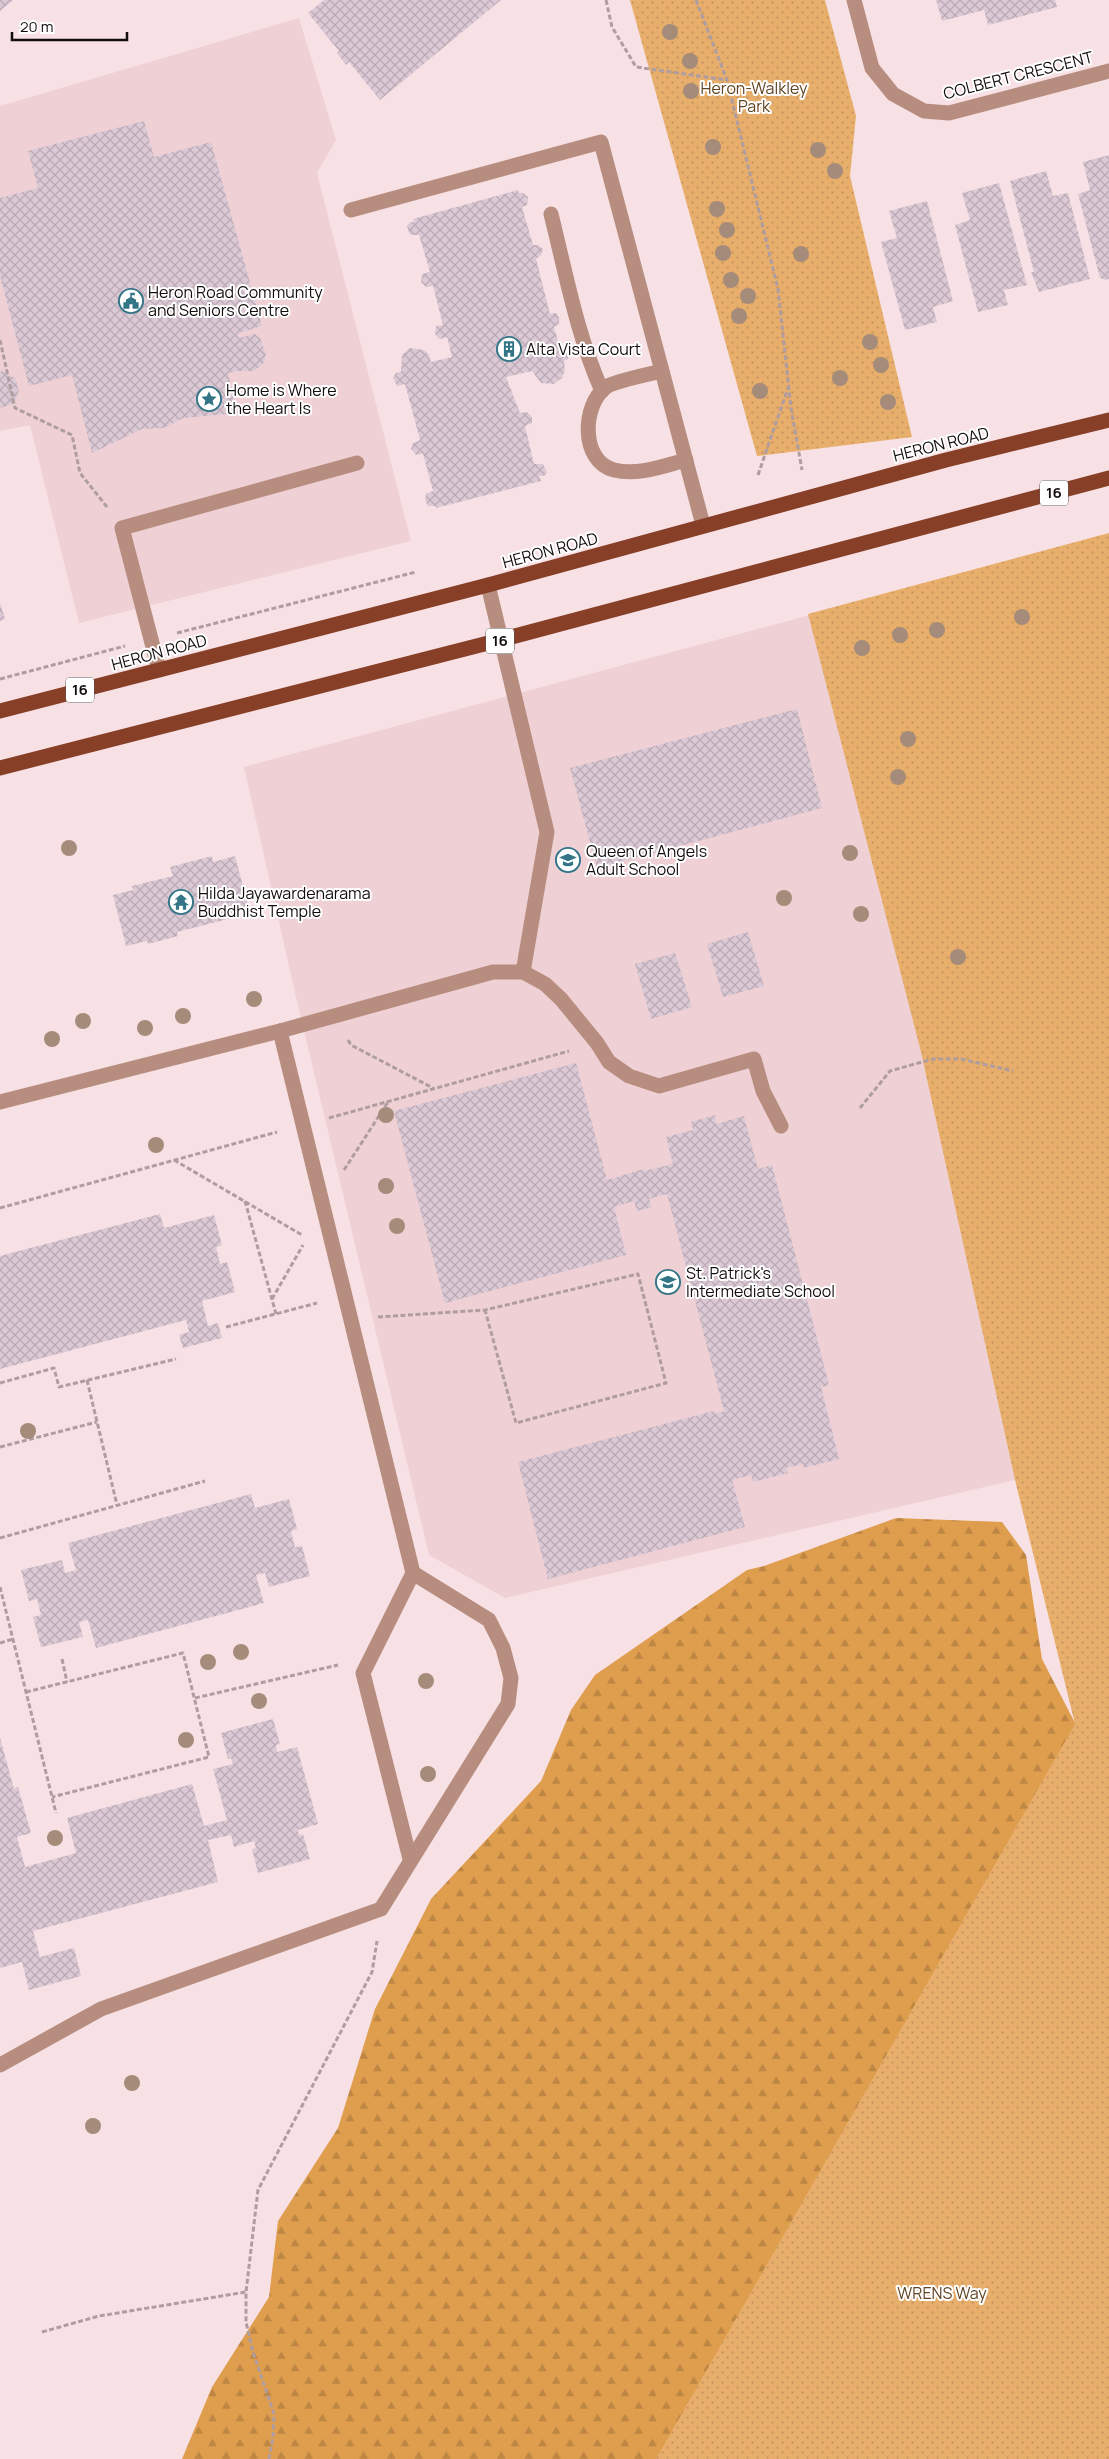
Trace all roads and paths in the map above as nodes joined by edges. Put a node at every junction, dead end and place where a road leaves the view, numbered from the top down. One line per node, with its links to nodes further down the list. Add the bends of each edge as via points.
1 (606, 0): 5 (path, via 612,27 636,67)
2 (696, 0): 5 (path)
3 (854, 0): 4 (street, COLBERT CRESCENT, via 872,68 893,94 924,111 948,112)
4 (1109, 71)
5 (727, 80): 10 (path, via 778,289)
6 (351, 210): 9 (street, via 600,142)
7 (551, 214): 11 (street, via 589,362)
8 (0, 340): 19 (path, via 15,408 72,435 80,473)
9 (662, 371): 11 (street, via 607,386); 13 (street)
10 (788, 387): 15 (path); 16 (path)
11 (602, 391): 13 (street, via 594,399 588,426 590,447 599,460 613,470 638,472)
12 (1109, 420): 18 (main road, HERON ROAD / 16)
13 (686, 460): 18 (street)
14 (357, 463): 19 (street)
15 (802, 470)
16 (758, 475)
17 (1109, 478): 21 (main road, 16)
18 (703, 526): 20 (main road, HERON ROAD / 16)
19 (122, 528): 22 (street)
20 (488, 585): 21 (street); 22 (main road, HERON ROAD / 16)
21 (500, 640): 24 (main road, 16); 25 (street, via 547,832)
22 (159, 670): 23 (main road, HERON ROAD / 16)
23 (0, 711)
24 (0, 768)
25 (523, 972): 26 (street, via 493,972); 28 (street, via 545,984 561,999)
26 (333, 1015): 27 (street); 30 (path, via 351,1045)
27 (280, 1031): 31 (street); 41 (street)
28 (597, 1043): 30 (path); 35 (street, via 608,1062 629,1076 659,1086 754,1059 763,1091)
29 (1013, 1071): 33 (path, via 961,1059 933,1059 890,1071)
30 (434, 1088): 32 (path)
31 (0, 1102)
32 (388, 1102): 34 (path); 38 (path)
33 (860, 1108)
34 (326, 1119)
35 (781, 1126)
36 (282, 1131): 37 (path)
37 (174, 1160): 39 (path); 40 (path)
38 (341, 1174)
39 (244, 1200): 42 (path); 42 (path, via 306,1238)
40 (0, 1208)
41 (344, 1296): 44 (path); 45 (street)
42 (272, 1299): 44 (path)
43 (485, 1310): 43 (path, via 638,1274 666,1383 516,1423); 45 (path)
44 (276, 1314): 46 (path)
45 (350, 1319): 55 (street)
46 (226, 1327)
47 (176, 1359): 48 (path)
48 (87, 1380): 49 (path, via 59,1387 54,1368); 50 (path)
49 (0, 1383)
50 (97, 1422): 51 (path); 53 (path)
51 (0, 1447)
52 (206, 1481): 53 (path)
53 (117, 1505): 54 (path)
54 (0, 1538)
55 (412, 1573): 59 (street); 66 (street, via 489,1620 503,1648 511,1678 508,1704)
56 (0, 1587): 57 (path)
57 (13, 1639): 58 (path); 62 (path)
58 (0, 1643)
59 (371, 1657): 63 (path); 66 (street, via 363,1673)
60 (62, 1659): 61 (path)
61 (67, 1682): 62 (path); 63 (path, via 183,1653)
62 (26, 1692): 64 (path)
63 (195, 1698): 64 (path, via 210,1756)
64 (52, 1797): 65 (path)
65 (56, 1812)
66 (410, 1859): 67 (street)
67 (381, 1909): 68 (street, via 101,2009); 69 (path, via 372,1972 258,2190)
68 (0, 2065)
69 (246, 2292): 70 (path, via 99,2316); 71 (path, via 247,2330 274,2414 274,2437)
70 (42, 2332)
71 (269, 2459)

